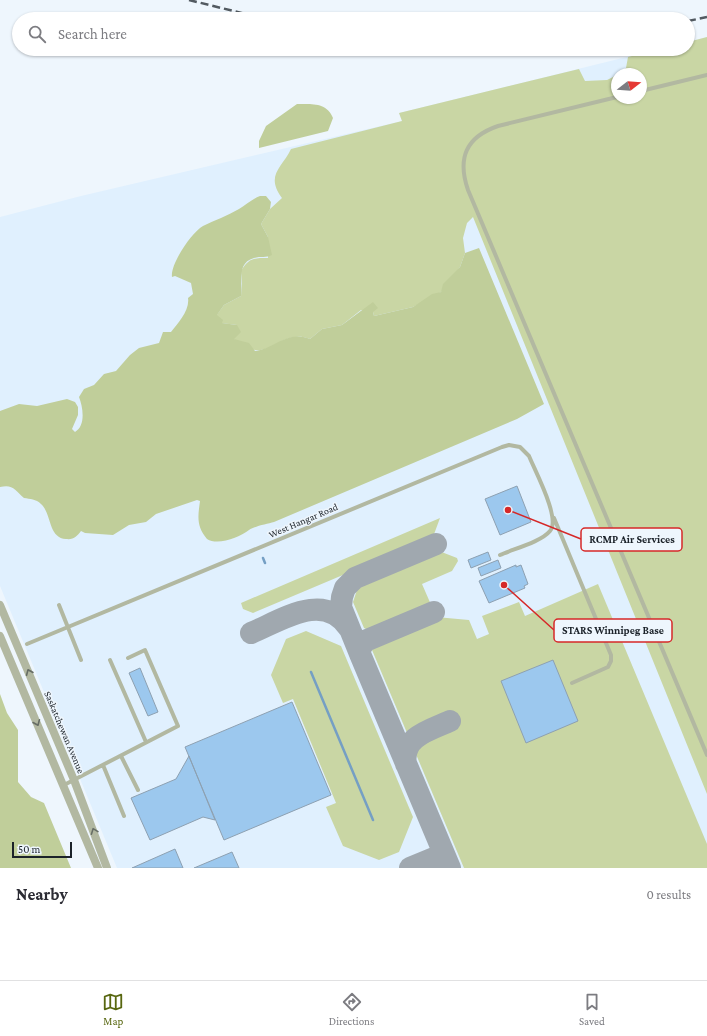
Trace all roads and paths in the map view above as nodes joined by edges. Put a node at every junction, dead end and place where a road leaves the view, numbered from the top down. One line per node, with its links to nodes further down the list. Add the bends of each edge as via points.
1 (707, 74): 2 (lane)
2 (647, 89)
3 (611, 98): 16 (lane, via 498,126 481,133 464,156 463,173)
4 (552, 512): 5 (lane, via 553,527 547,534); 8 (lane, West Hangar Road, via 525,451 515,446 502,447); 14 (lane, West Hangar Road, via 611,655 608,667)
5 (500, 555)
6 (0, 605): 19 (street, Saskatchewan Avenue, one-way to 6)
7 (59, 605): 8 (lane)
8 (67, 627): 10 (lane, West Hangar Road); 12 (lane)
9 (0, 636): 20 (street, one-way to 20)
10 (27, 644)
11 (128, 658): 15 (lane, via 145,650 178,726)
12 (81, 660)
13 (110, 660): 15 (lane)
14 (572, 683)
15 (146, 742): 17 (lane)
16 (707, 755)
17 (121, 756): 18 (lane); 21 (lane)
18 (102, 765): 19 (lane); 22 (lane)
19 (74, 780): 20 (lane); 24 (street, Saskatchewan Avenue, one-way to 19)
20 (64, 785): 23 (street)
21 (138, 790)
22 (124, 816)
23 (98, 868)
24 (107, 868)

